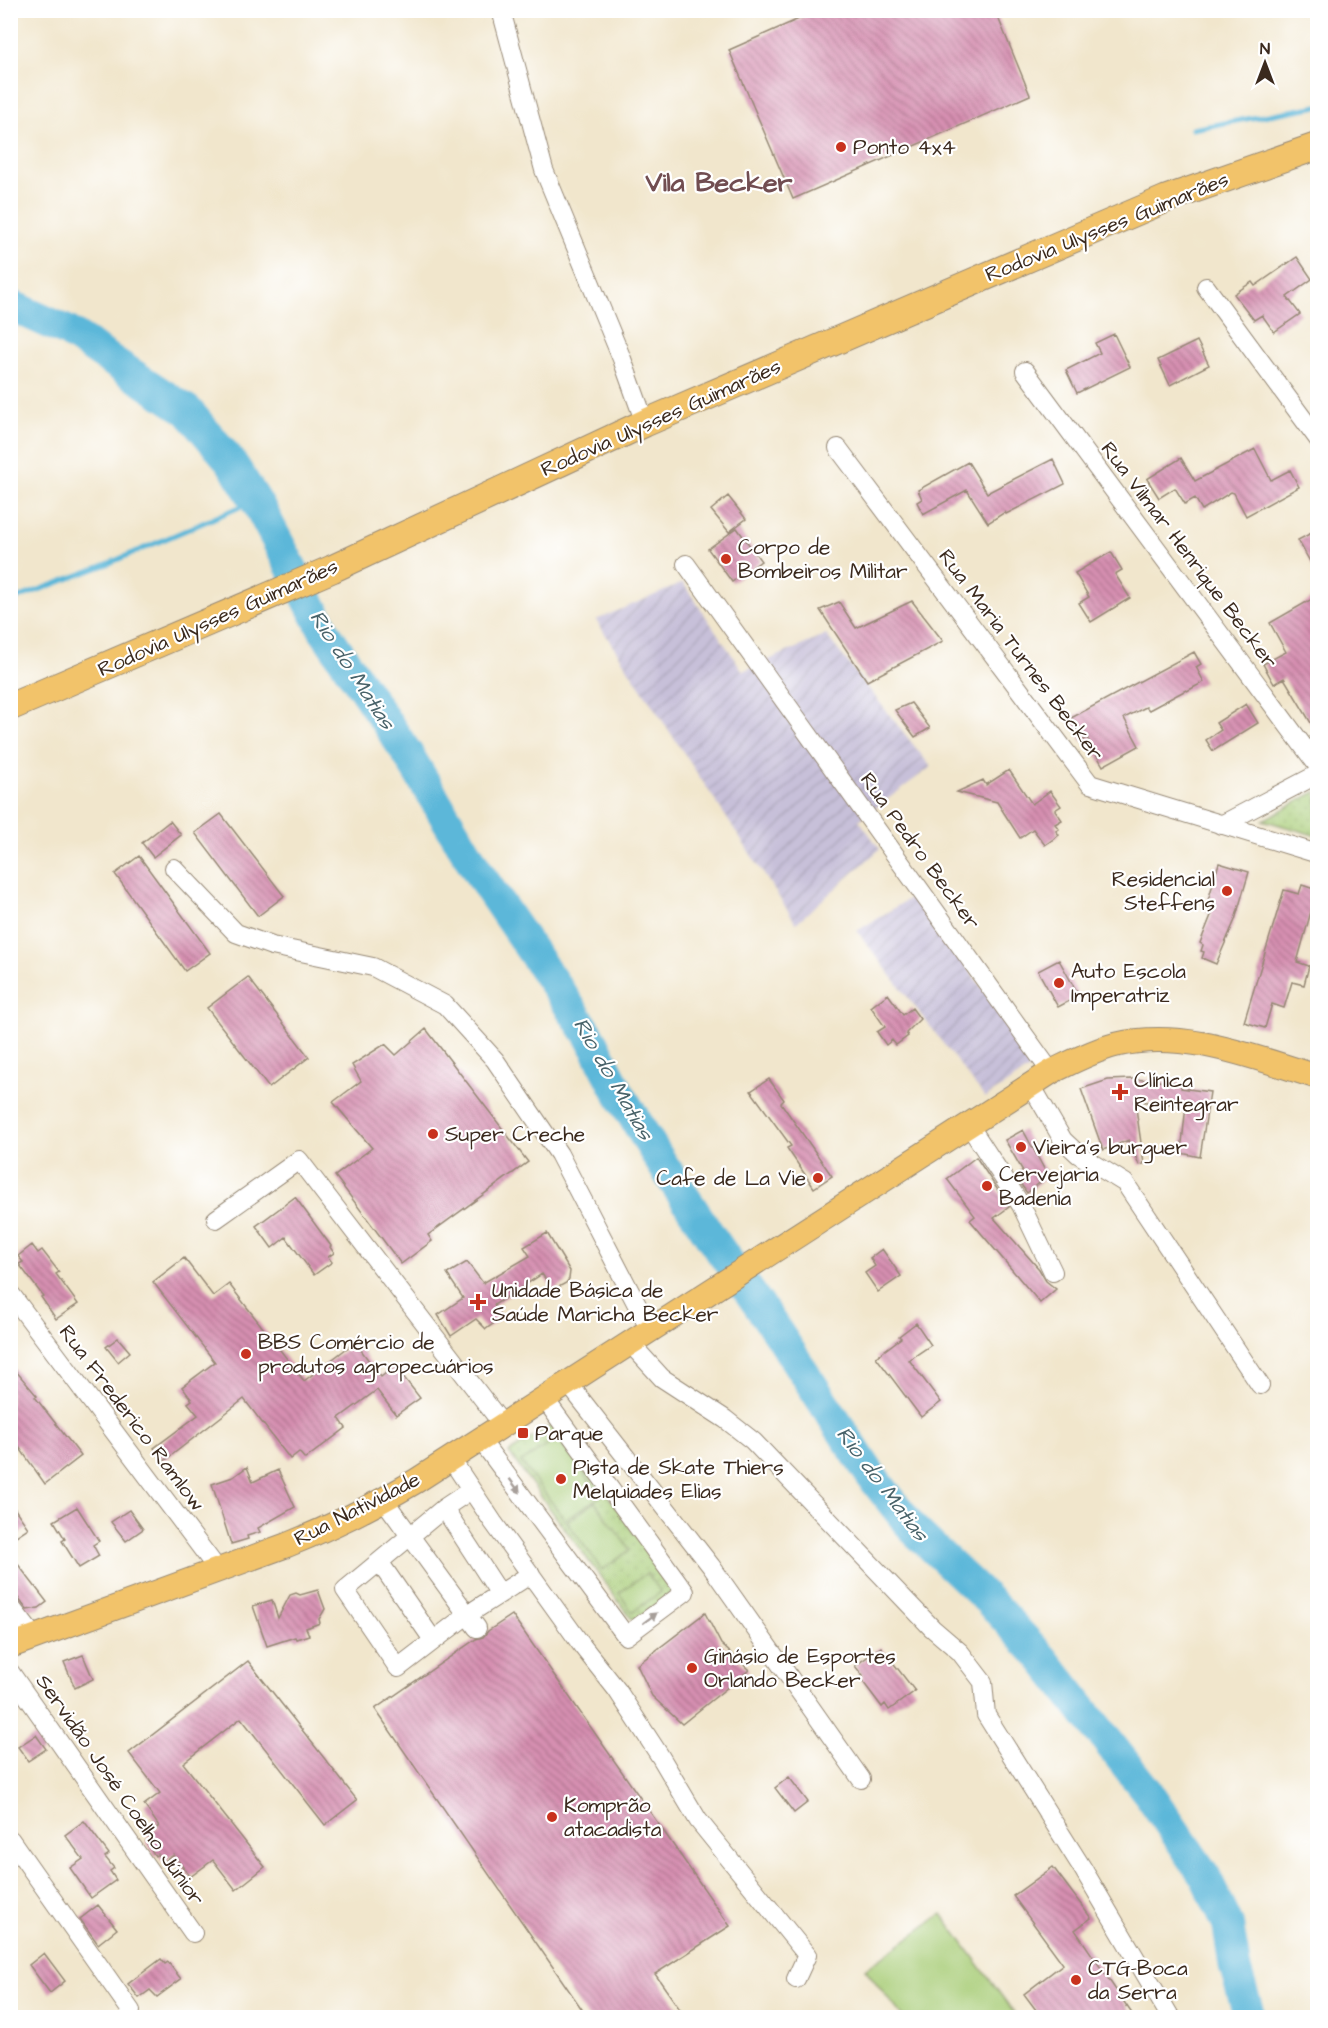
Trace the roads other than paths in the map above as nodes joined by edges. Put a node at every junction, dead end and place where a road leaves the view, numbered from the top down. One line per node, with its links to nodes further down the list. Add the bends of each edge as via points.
1 (501, 10): 5 (street, via 544,170)
2 (1317, 146): 5 (highway, Rodovia Ulysses Guimarães, via 1166,199)
3 (1206, 287): 6 (street)
4 (1025, 371): 10 (street, Rua Vilmar Henrique Becker)
5 (645, 423): 9 (highway, Rodovia Ulysses Guimarães, via 332,569)
6 (1317, 439)
7 (838, 448): 12 (street, Rua Maria Turnes Becker, via 1089,784)
8 (686, 564): 15 (street, Rua Pedro Becker)
9 (10, 707)
10 (1317, 766)
11 (1317, 774): 12 (street)
12 (1221, 825): 13 (street, Rua Maria Turnes Becker)
13 (1317, 854)
14 (174, 868): 22 (street, via 236,933 272,946 373,967 445,1005 495,1060 559,1154)
15 (1051, 1072): 16 (main road, Rua Natividade, via 1114,1045 1164,1040 1216,1046); 17 (main road, Rua Natividade)
16 (1317, 1077)
17 (1031, 1085): 18 (main road, Rua Natividade); 25 (street, via 1063,1140 1125,1183)
18 (969, 1125): 20 (street, via 1021,1205); 22 (main road, Rua Natividade)
19 (216, 1218): 27 (street, via 298,1160)
20 (1053, 1272)
21 (10, 1293): 35 (street, Rua Frederico Ramlow)
22 (650, 1330): 23 (main road, Rua Natividade)
23 (630, 1343): 24 (main road, Rua Natividade); 49 (street, via 662,1378 753,1442 932,1628 960,1652 983,1682 986,1715)
24 (568, 1383): 26 (main road, Rua Natividade); 44 (street, via 711,1566)
25 (1260, 1385)
26 (544, 1398): 27 (main road, Rua Natividade); 28 (street, one-way to 26, via 626,1636 685,1592)
27 (502, 1425): 28 (main road, Rua Natividade)
28 (480, 1439): 29 (main road, Rua Natividade)
29 (451, 1459): 30 (street); 31 (main road, Rua Natividade)
30 (471, 1490): 32 (street); 36 (street)
31 (384, 1500): 33 (street); 35 (main road, Rua Natividade, via 329,1528)
32 (444, 1508): 33 (street); 37 (street)
33 (410, 1536): 34 (street); 39 (street)
34 (380, 1563): 41 (street); 41 (street, via 345,1590 398,1668)
35 (219, 1570): 40 (main road, Rua Natividade)
36 (531, 1574): 37 (street); 47 (street, via 617,1690 698,1820 807,1954)
37 (500, 1594): 39 (street)
38 (10, 1606): 40 (street)
39 (472, 1622): 41 (street)
40 (35, 1638): 42 (main road, Rua Natividade)
41 (433, 1640)
42 (10, 1646)
43 (10, 1672): 46 (street, Servidão José Coelho Júnior)
44 (861, 1779)
45 (10, 1839): 48 (street)
46 (193, 1933)
47 (796, 1979)
48 (131, 2011)
49 (1171, 2018)

